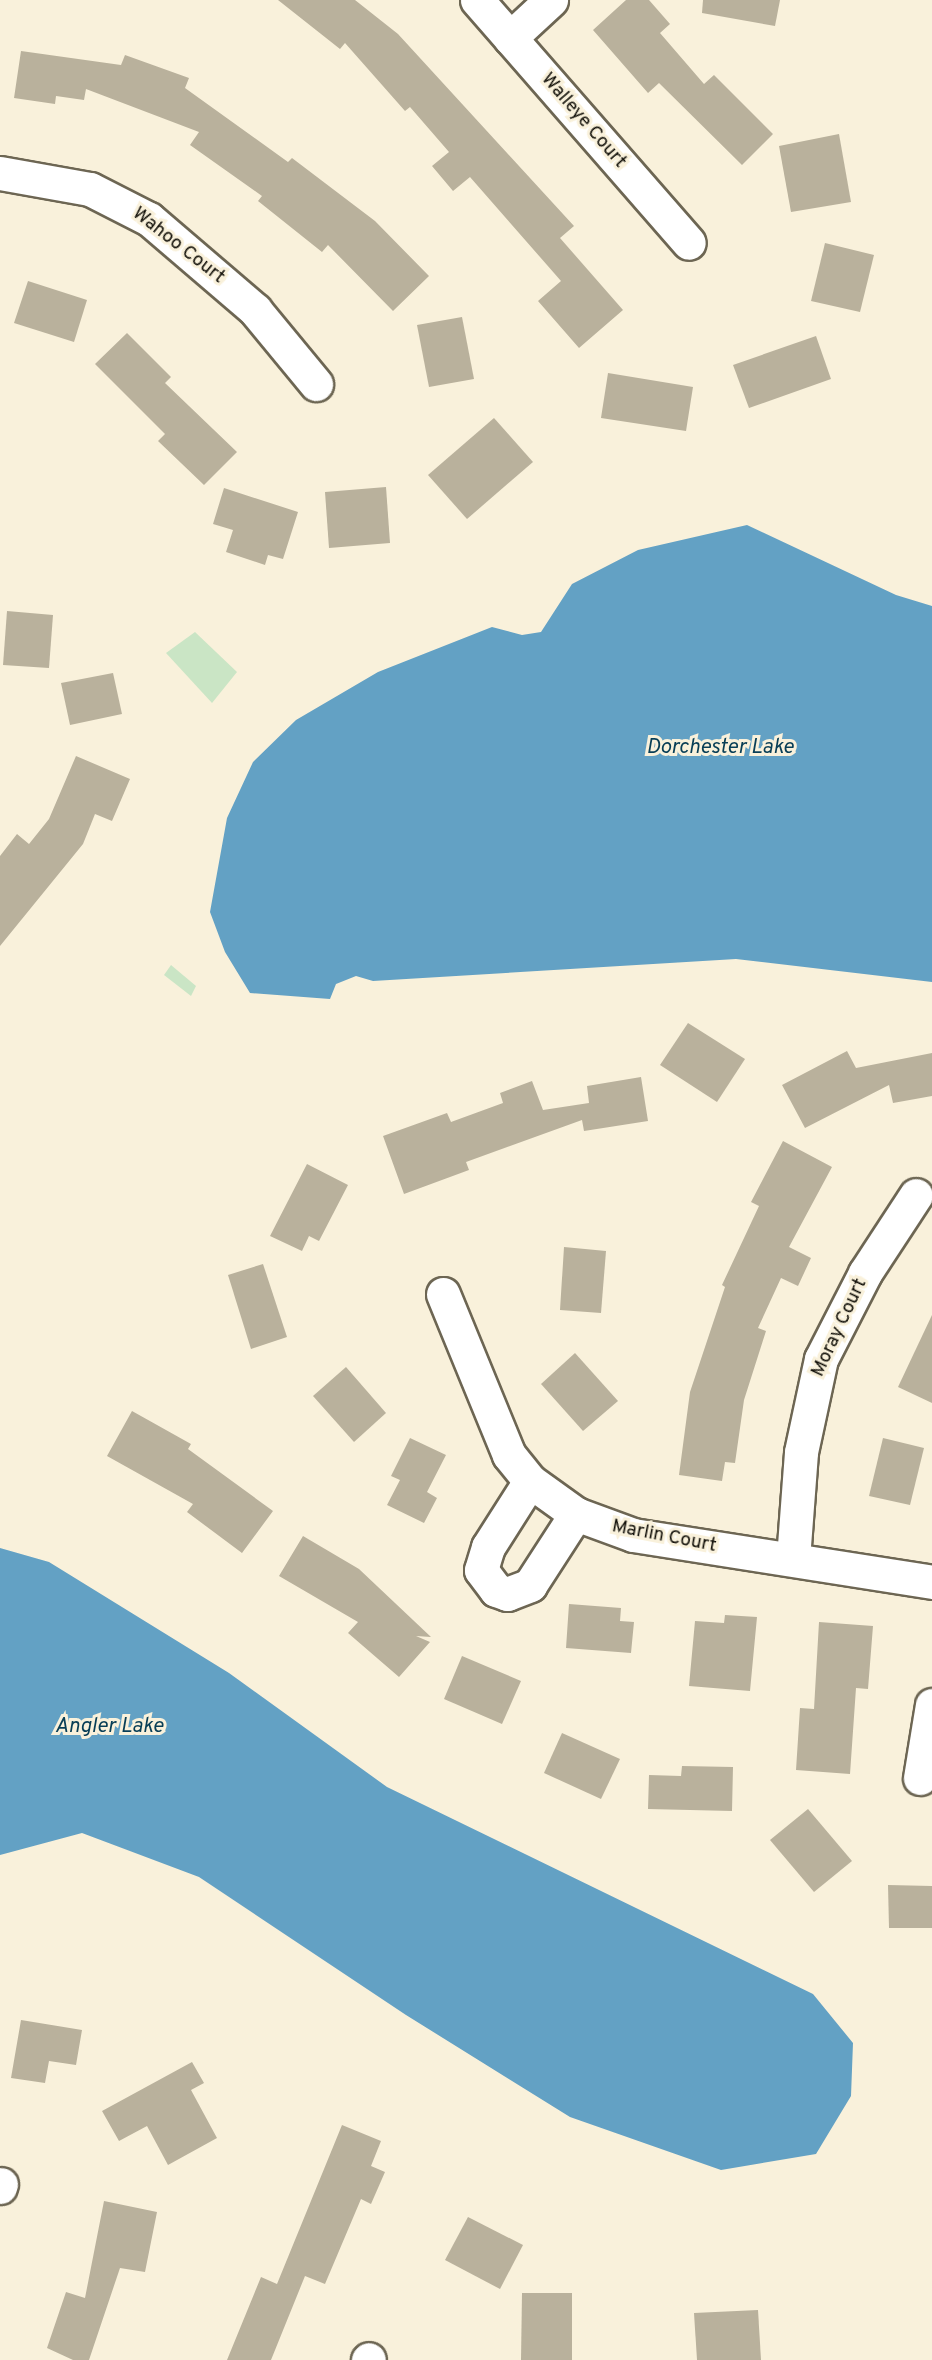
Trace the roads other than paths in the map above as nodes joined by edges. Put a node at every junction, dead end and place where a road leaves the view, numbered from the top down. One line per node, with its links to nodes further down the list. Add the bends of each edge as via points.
1 (477, 0): 3 (street, Walleye Court)
2 (551, 0): 3 (street)
3 (510, 38): 5 (street, Walleye Court)
4 (0, 173): 6 (street, Wahoo Court, via 90,189 149,219 255,310)
5 (689, 243)
6 (316, 384)
7 (916, 1195): 11 (street, Moray Court, via 865,1273 821,1359 801,1452)
8 (443, 1293): 9 (street, Marlin Court, via 495,1430)
9 (530, 1481): 10 (street, Marlin Court); 10 (street, via 488,1547 481,1570 496,1590 507,1594 530,1585)
10 (576, 1514): 11 (street, Marlin Court, via 633,1535)
11 (793, 1559): 12 (street, Marlin Court)
12 (932, 1582)
13 (932, 1705): 14 (street)
14 (920, 1778)

